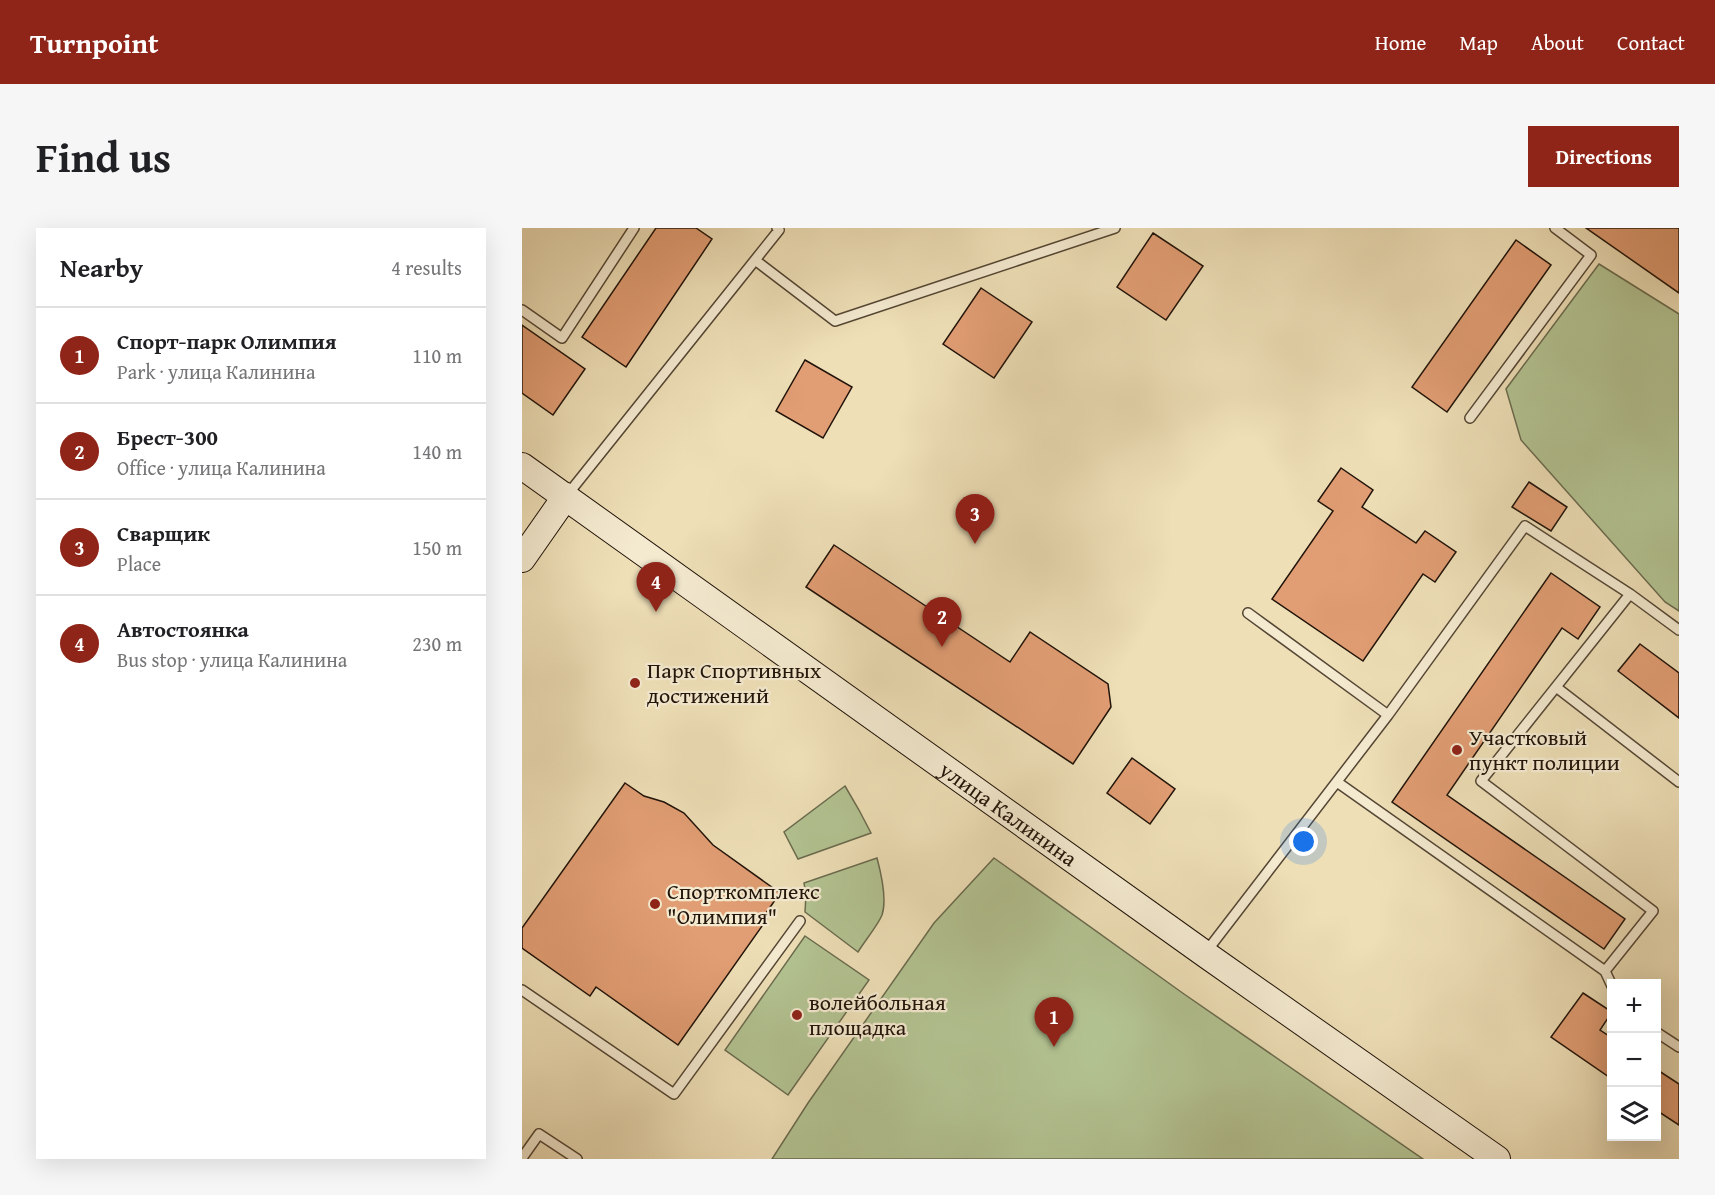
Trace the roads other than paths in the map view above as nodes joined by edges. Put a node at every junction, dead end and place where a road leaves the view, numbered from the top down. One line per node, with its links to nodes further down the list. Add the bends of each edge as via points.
1 (634, 228): 6 (lane, via 562,338)
2 (777, 228): 5 (lane)
3 (1115, 228): 5 (lane, via 835,321)
4 (1555, 228): 7 (lane, via 1591,255)
5 (755, 260): 9 (lane)
6 (522, 310)
7 (1470, 418)
8 (522, 465): 9 (main road, улица Калинина)
9 (566, 496): 10 (main road); 19 (main road, улица Калинина)
10 (522, 559)
11 (1630, 594): 13 (lane); 14 (lane); 15 (lane, via 1525,526)
12 (1248, 613): 15 (lane)
13 (1679, 630)
14 (1556, 687): 17 (lane); 20 (lane, via 1481,781 1653,910)
15 (1388, 715): 16 (lane)
16 (1337, 782): 19 (lane); 20 (lane)
17 (1679, 782)
18 (800, 921): 22 (lane, via 674,1094)
19 (1205, 954): 27 (main road, улица Калинина)
20 (1605, 971): 21 (lane)
21 (1608, 979)
22 (522, 990)
23 (1658, 1033): 24 (lane)
24 (1679, 1047)
25 (522, 1158): 26 (lane, via 539,1134)
26 (577, 1159)
27 (1497, 1159)

